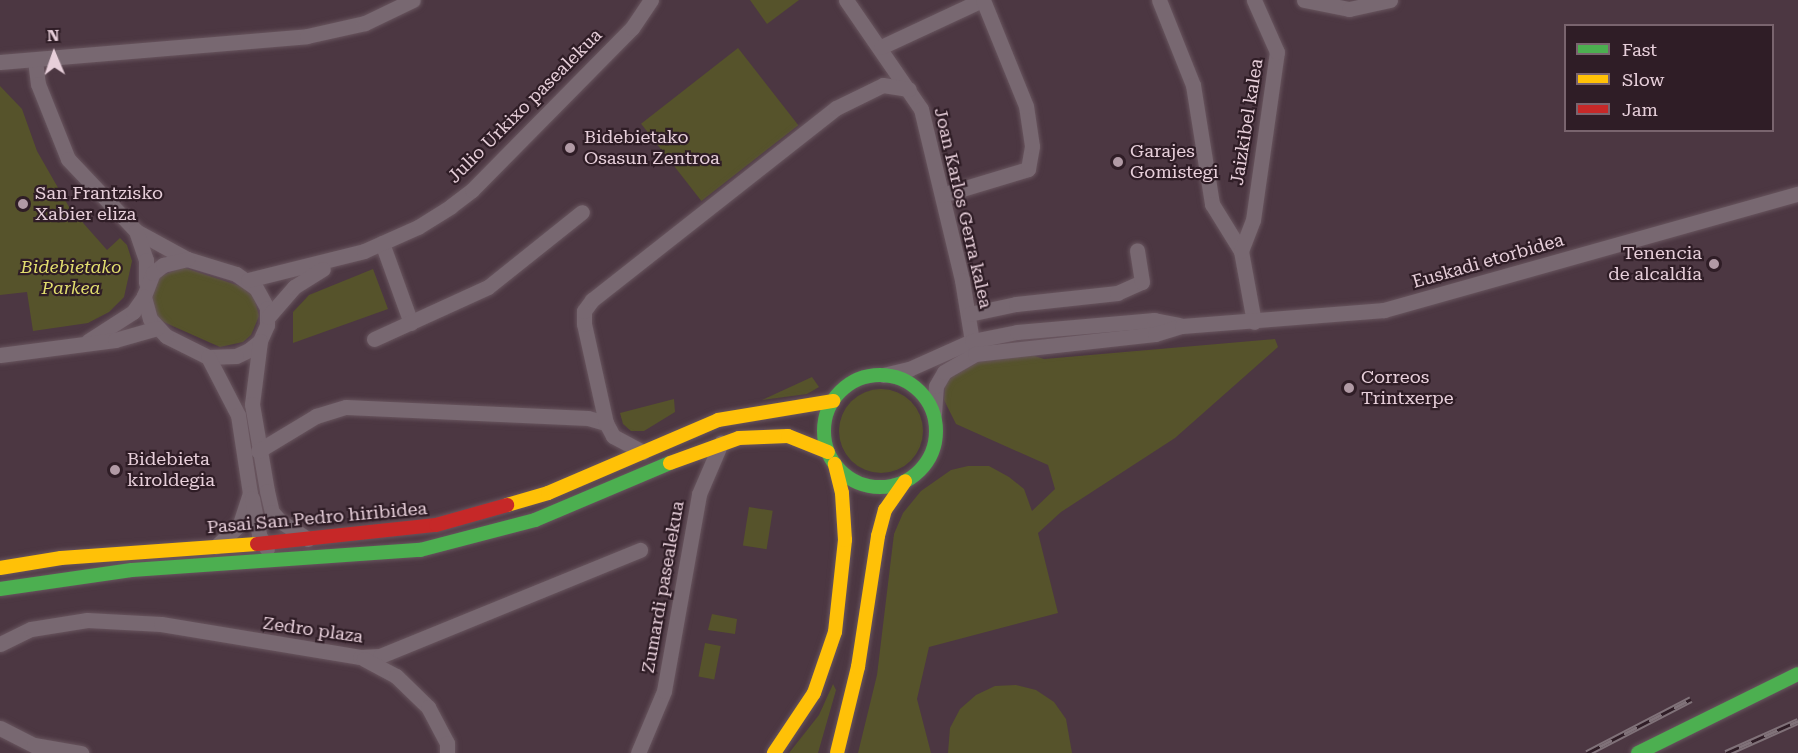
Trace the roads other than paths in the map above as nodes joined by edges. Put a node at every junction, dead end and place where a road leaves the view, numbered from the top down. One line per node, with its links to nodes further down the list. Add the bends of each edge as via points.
1 (413, 0): 11 (street, via 365,23 307,36)
2 (651, 0): 20 (street, Julio Urkixo pasealekua, via 632,27 472,190 427,221)
3 (846, 0): 10 (street, Joan Karlos Gerra kalea)
4 (982, 0): 10 (street); 15 (street, via 1026,106 1032,146 1028,169)
5 (1159, 0): 17 (street, via 1193,85 1212,204)
6 (1254, 0): 18 (street, Jaizkibel kalea, via 1277,52)
7 (1304, 0): 9 (street, via 1323,6)
8 (1390, 0): 9 (street)
9 (1355, 4)
10 (881, 47): 13 (street, Joan Karlos Gerra kalea)
11 (35, 60): 12 (street); 19 (street, via 38,84 68,159)
12 (0, 62)
13 (909, 89): 15 (street, Joan Karlos Gerra kalea, via 928,131); 42 (street, via 883,85 836,108 592,300 584,311 584,324)
14 (1798, 194): 29 (street, Euskadi etorbidea, via 1384,310)
15 (942, 195): 27 (street, Joan Karlos Gerra kalea)
16 (582, 212): 30 (street, via 488,287)
17 (1218, 219): 18 (street, via 1236,228 1246,227); 22 (street)
18 (1254, 220): 22 (street, Jaizkibel kalea)
19 (136, 231): 24 (street); 26 (street, via 146,260)
20 (382, 243): 23 (street, Julio Urkixo pasealekua); 30 (street)
21 (1137, 250): 27 (street, via 1142,282 1117,293 1016,304)
22 (1241, 251): 29 (street)
23 (340, 259): 25 (street, Julio Urkixo pasealekua); 28 (street, Julio Urkixo pasealekua, via 294,287)
24 (187, 260): 25 (street); 26 (street, via 163,265)
25 (248, 280): 28 (street, via 263,299)
26 (145, 290): 32 (street, via 150,319); 36 (street, via 127,316)
27 (969, 314): 34 (street, Joan Karlos Gerra kalea)
28 (267, 317): 35 (street)
29 (1254, 322): 31 (street, Euskadi etorbidea)
30 (411, 323): 33 (street)
31 (1182, 326): 34 (street, Euskadi etorbidea, via 1154,320 1017,332); 41 (street, Euskadi etorbidea, via 1155,334 975,354 944,372 936,386)
32 (157, 328): 36 (street); 38 (street)
33 (374, 339)
34 (972, 340): 39 (street, Euskadi etorbidea, via 909,369)
35 (260, 341): 38 (street, via 236,356); 44 (street, via 252,390)
36 (82, 344): 37 (street)
37 (0, 355)
38 (208, 357): 48 (street, via 238,415)
39 (882, 375): 40 (main road, via 852,382); 41 (main road, via 914,386)
40 (832, 401): 45 (main road, Pasai San Pedro hiribidea, via 796,411 718,420); 46 (main road, via 824,431)
41 (934, 414): 47 (main road, via 933,451 926,464)
42 (606, 423): 44 (street, via 588,418 346,406 316,416); 45 (street, via 613,436)
43 (721, 443): 46 (main road, via 782,435); 54 (main road, via 535,520 470,539 420,550); 64 (street, Zumardi pasealekua, via 699,494 664,691)
44 (258, 451): 49 (street)
45 (643, 452): 50 (main road, Pasai San Pedro hiribidea, via 548,493 476,516 392,533)
46 (831, 458): 47 (main road, via 859,483 890,486); 67 (main road, via 842,493 845,540 835,632 814,693)
47 (905, 481): 68 (main road, via 885,510 878,536 858,667)
48 (250, 493): 51 (street); 52 (street, via 240,524)
49 (272, 512): 50 (street, via 289,529); 51 (street, via 272,528)
50 (311, 540): 51 (main road, Pasai San Pedro hiribidea)
51 (263, 543): 52 (main road, Pasai San Pedro hiribidea); 54 (street, via 275,556); 55 (street)
52 (216, 546): 56 (main road, Pasai San Pedro hiribidea, via 61,558)
53 (640, 550): 59 (street, Zedro plaza)
54 (288, 562): 55 (main road)
55 (241, 565): 57 (main road, via 111,572)
56 (0, 568)
57 (0, 589)
58 (0, 644): 60 (street, Zedro plaza, via 31,629 87,620 161,624)
59 (398, 651): 60 (street, Zedro plaza); 62 (street, via 393,663)
60 (360, 657): 62 (street)
61 (1798, 674): 69 (main road)
62 (396, 676): 66 (street, via 428,707 447,743)
63 (0, 728): 65 (street, via 34,745)
64 (642, 748)
65 (81, 753)
66 (447, 753)
67 (774, 753)
68 (837, 753)
69 (1638, 753)

